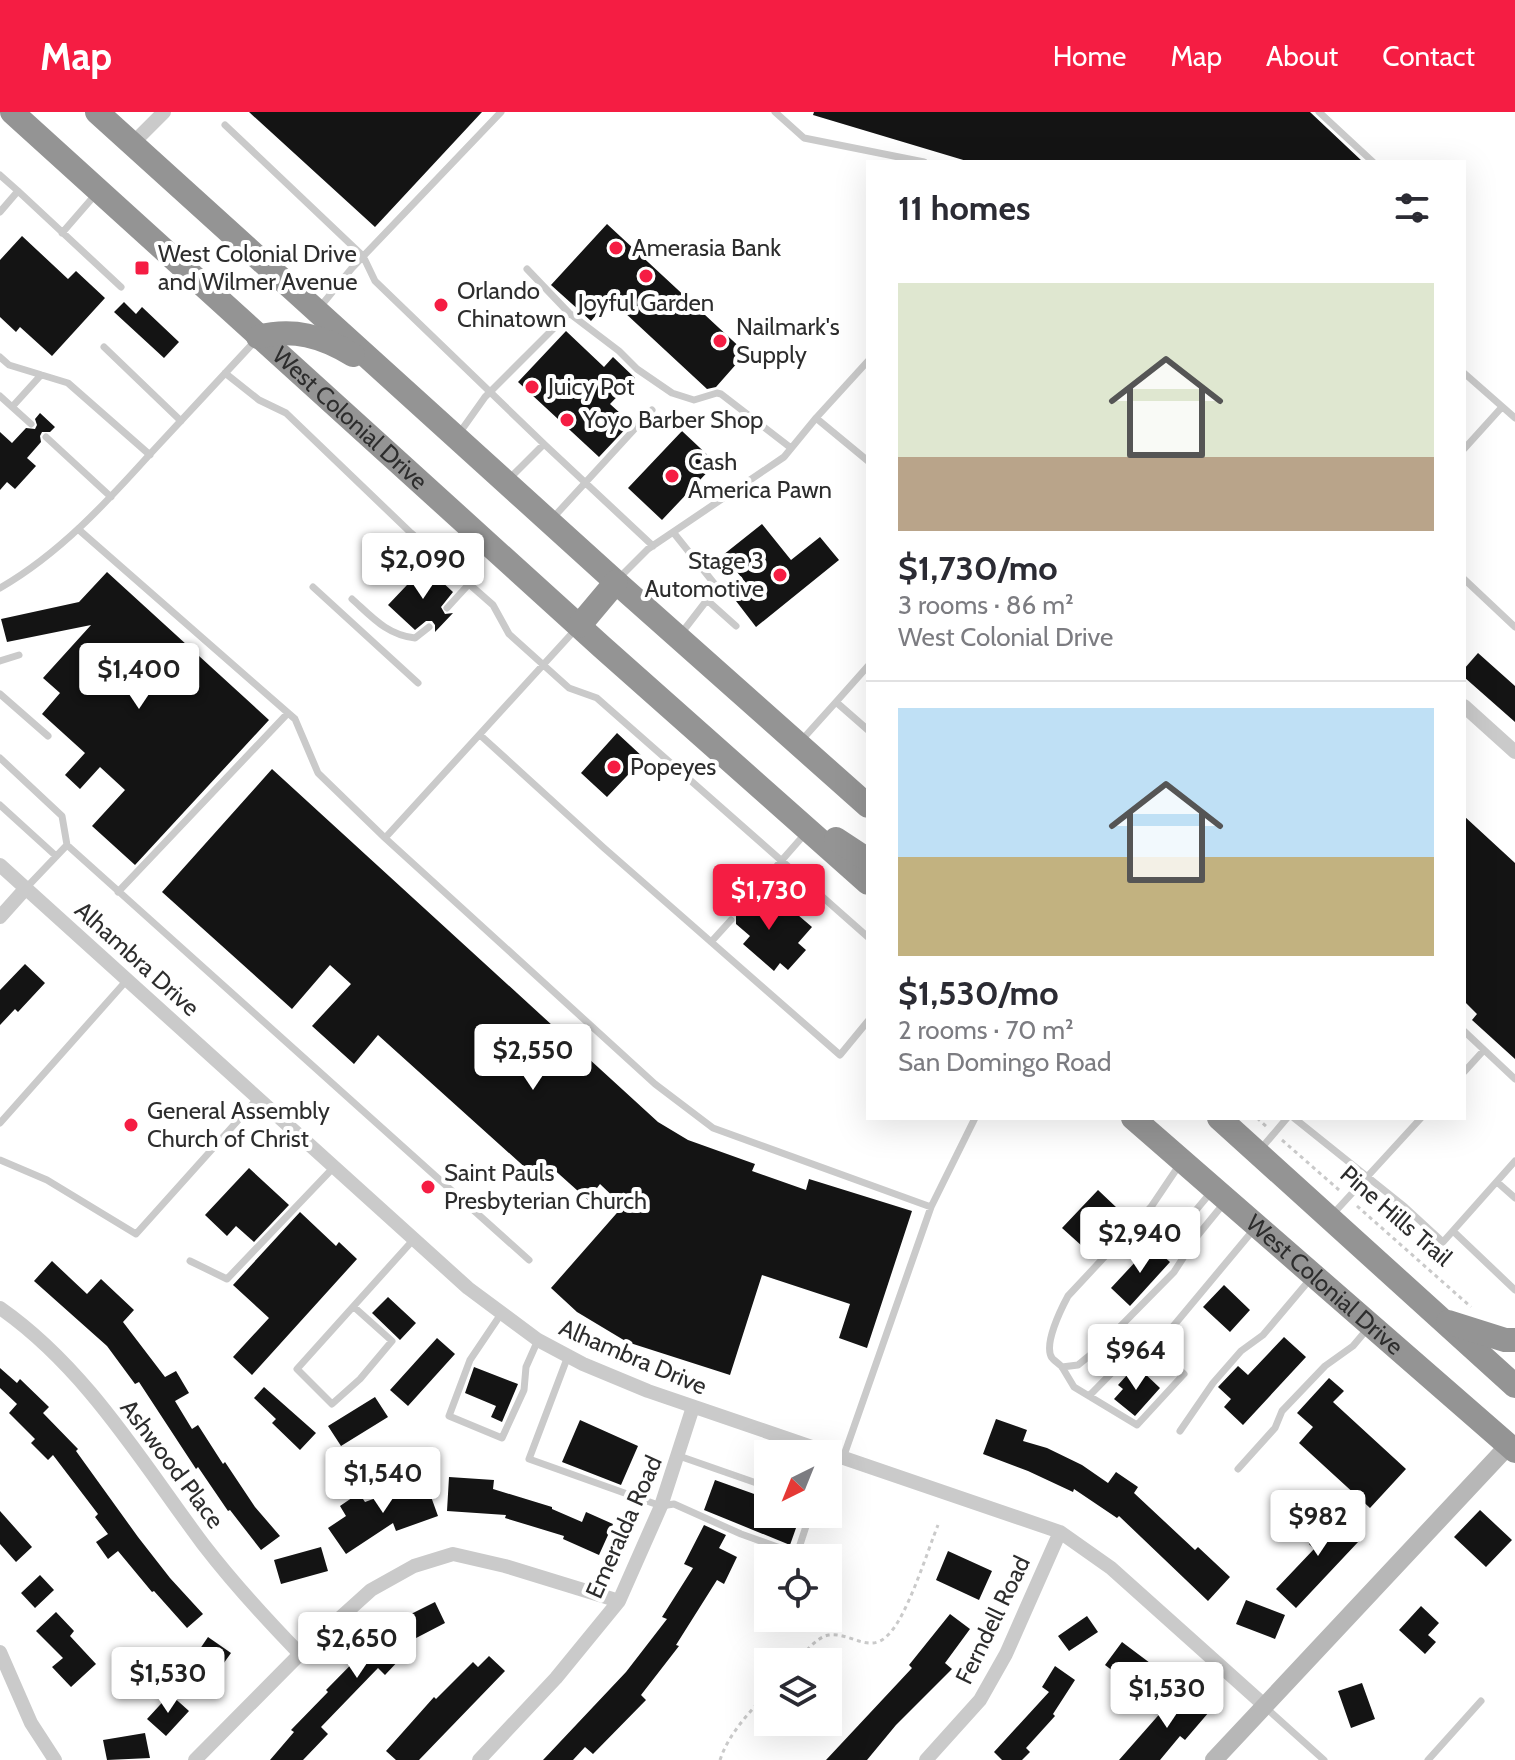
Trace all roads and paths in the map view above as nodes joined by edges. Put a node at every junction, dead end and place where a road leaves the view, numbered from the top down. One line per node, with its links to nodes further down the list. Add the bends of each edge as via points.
1 (12, 112): 12 (highway, West Colonial Drive)
2 (97, 112): 8 (highway)
3 (164, 112): 8 (street)
4 (501, 112): 16 (lane)
5 (775, 112): 9 (lane, via 804,138)
6 (1319, 112): 10 (lane)
7 (225, 125): 16 (lane)
8 (132, 144): 19 (highway)
9 (914, 160)
10 (1371, 160)
11 (0, 175): 13 (lane)
12 (98, 190): 15 (lane); 21 (highway, West Colonial Drive)
13 (18, 191): 14 (lane); 15 (lane)
14 (0, 212)
15 (62, 233): 18 (lane)
16 (363, 256): 19 (lane); 29 (lane, via 375,281)
17 (527, 269): 20 (lane)
18 (121, 287)
19 (317, 311): 28 (highway)
20 (569, 313): 29 (lane); 42 (lane, via 672,393 694,400 721,394)
21 (258, 337): 25 (lane); 28 (highway, via 303,333 337,346); 60 (highway, West Colonial Drive)
22 (104, 347): 36 (lane)
23 (0, 357): 26 (lane)
24 (866, 363): 34 (lane)
25 (225, 373): 36 (lane); 54 (lane, via 286,413)
26 (41, 375): 31 (lane); 43 (lane, via 68,383)
27 (1466, 375): 32 (lane)
28 (395, 382): 39 (highway)
29 (490, 392): 39 (lane); 40 (lane)
30 (0, 396): 31 (lane)
31 (12, 407): 37 (lane)
32 (1502, 407): 35 (lane); 41 (lane)
33 (652, 410): 46 (lane)
34 (816, 418): 42 (lane); 44 (lane)
35 (1515, 418)
36 (181, 421): 43 (lane)
37 (31, 424)
38 (46, 437): 47 (lane)
39 (456, 437): 45 (highway)
40 (544, 444): 45 (lane); 46 (lane)
41 (1466, 447)
42 (791, 448): 50 (lane)
43 (150, 455): 47 (lane)
44 (866, 459)
45 (506, 482): 48 (highway)
46 (585, 483): 48 (lane); 51 (lane)
47 (111, 497): 49 (lane)
48 (549, 521): 53 (highway)
49 (78, 529): 56 (lane); 73 (lane)
50 (673, 532): 51 (lane); 58 (lane, via 717,587)
51 (653, 546): 53 (lane)
52 (1466, 581): 63 (lane)
53 (616, 582): 60 (highway); 64 (highway)
54 (469, 584): 59 (lane); 67 (lane, via 493,605 509,634)
55 (313, 587): 69 (lane)
56 (0, 588)
57 (352, 599): 62 (lane, via 400,637 415,638)
58 (707, 600): 61 (lane); 64 (lane)
59 (447, 608)
60 (579, 626): 67 (lane); 80 (highway, West Colonial Drive)
61 (736, 626)
62 (429, 627)
63 (1515, 627)
64 (678, 637): 77 (highway)
65 (19, 655): 66 (lane)
66 (0, 661)
67 (544, 664): 75 (lane); 88 (lane, via 569,688 597,698)
68 (866, 668): 71 (lane)
69 (418, 683)
70 (0, 694): 76 (lane)
71 (836, 702): 74 (lane); 77 (lane)
72 (1466, 708): 78 (street)
73 (288, 713): 84 (lane, via 318,773); 92 (lane)
74 (866, 728)
75 (480, 735): 84 (lane); 97 (lane)
76 (48, 736)
77 (798, 744): 81 (highway)
78 (1515, 752)
79 (0, 758): 85 (lane, via 62,816)
80 (774, 799): 83 (highway, West Colonial Drive); 87 (highway)
81 (866, 804)
82 (0, 805): 86 (lane)
83 (808, 830): 88 (lane); 90 (highway, West Colonial Drive)
84 (385, 838): 124 (lane, via 655,1084 713,1128)
85 (67, 845): 86 (lane); 92 (lane)
86 (56, 856): 91 (lane)
87 (866, 859)
88 (781, 861): 93 (lane); 96 (lane)
89 (0, 865): 91 (street, Alhambra Drive)
90 (866, 881)
91 (26, 888): 94 (street); 98 (street, Alhambra Drive)
92 (118, 892): 130 (lane)
93 (745, 902)
94 (0, 917)
95 (731, 920): 97 (lane)
96 (866, 935)
97 (711, 942): 99 (lane, via 840,1055)
98 (127, 980): 104 (street, Alhambra Drive); 112 (lane)
99 (866, 1023)
100 (1466, 1033): 101 (lane)
101 (1484, 1050): 102 (lane); 103 (lane)
102 (1466, 1070)
103 (1515, 1079)
104 (258, 1098): 115 (lane, via 136,1234 47,1180); 118 (street, Alhambra Drive)
105 (974, 1120): 124 (lane)
106 (1135, 1120): 116 (highway, West Colonial Drive)
107 (1221, 1120): 114 (highway, West Colonial Drive)
108 (1259, 1120): 113 (path, Pine Hills Trail)
109 (1285, 1120): 113 (lane)
110 (1296, 1120): 119 (lane)
111 (1419, 1120): 119 (lane)
112 (0, 1123)
113 (1275, 1133): 114 (lane); 122 (path, Pine Hills Trail)
114 (1258, 1153): 126 (highway, West Colonial Drive)
115 (0, 1160)
116 (1181, 1161): 121 (highway, West Colonial Drive); 125 (lane)
117 (1515, 1161): 120 (lane)
118 (334, 1167): 129 (street, Alhambra Drive); 131 (lane, via 227,1279)
119 (1367, 1178): 122 (lane); 128 (lane, via 1443,1242)
120 (1497, 1182): 123 (lane); 128 (lane)
121 (1220, 1195): 125 (lane, via 1179,1226); 127 (highway, West Colonial Drive); 144 (lane, via 1174,1272 1100,1347 1078,1365)
122 (1348, 1198): 126 (lane); 136 (path, Pine Hills Trail)
123 (1515, 1198)
124 (931, 1207): 150 (lane)
125 (1151, 1207): 144 (lane, via 1063,1304 1048,1347)
126 (1329, 1218): 138 (highway, West Colonial Drive)
127 (1256, 1227): 132 (highway, West Colonial Drive); 140 (lane)
128 (1453, 1231): 133 (lane)
129 (414, 1239): 134 (lane); 137 (street, Alhambra Drive)
130 (529, 1260)
131 (190, 1261)
132 (1313, 1276): 139 (highway, West Colonial Drive); 148 (lane, via 1213,1383)
133 (1515, 1290)
134 (354, 1307): 134 (lane, via 297,1369 332,1404 392,1341)
135 (0, 1308): 163 (street, Ashwood Place, via 30,1329 75,1374 248,1600)
136 (1476, 1312)
137 (501, 1313): 141 (street, Alhambra Drive); 141 (lane, via 470,1360 449,1416 502,1438 524,1390 526,1367)
138 (1441, 1320): 142 (highway); 145 (highway, West Colonial Drive)
139 (1371, 1326): 151 (highway, West Colonial Drive); 154 (lane, via 1282,1411 1275,1428)
140 (1170, 1330)
141 (538, 1340): 143 (street, Alhambra Drive)
142 (1515, 1340)
143 (568, 1356): 147 (street, Alhambra Drive); 156 (lane, via 529,1459)
144 (1062, 1367): 146 (lane, via 1074,1387)
145 (1515, 1386)
146 (1089, 1396): 146 (lane, via 1137,1425 1184,1374 1144,1340)
147 (693, 1407): 149 (street, Alhambra Drive); 152 (street, Emeralda Road)
148 (1180, 1431)
149 (786, 1440)
150 (841, 1440)
151 (1512, 1448): 165 (street)
152 (679, 1456): 155 (lane); 156 (street, Emeralda Road)
153 (842, 1460): 159 (street, Alhambra Drive)
154 (1238, 1469)
155 (754, 1482)
156 (661, 1506): 158 (lane, via 674,1504 797,1554); 160 (street, Emeralda Road)
157 (938, 1525): 161 (path, via 886,1638 866,1645 827,1635)
158 (805, 1528)
159 (1060, 1532): 165 (street, Alhambra Drive, via 1111,1568); 171 (street, Ferndell Road, via 980,1700)
160 (619, 1601): 163 (street, via 453,1554 414,1566 371,1590); 169 (street, Emeralda Road)
161 (809, 1648)
162 (0, 1652): 167 (street, via 31,1723)
163 (300, 1654): 168 (street)
164 (1481, 1701): 174 (lane)
165 (1264, 1705): 172 (street); 173 (lane, Alhambra Drive)
166 (754, 1708): 170 (path)
167 (55, 1760)
168 (195, 1760)
169 (479, 1760)
170 (720, 1760)
171 (926, 1760)
172 (1214, 1760)
173 (1324, 1760)
174 (1428, 1760)

